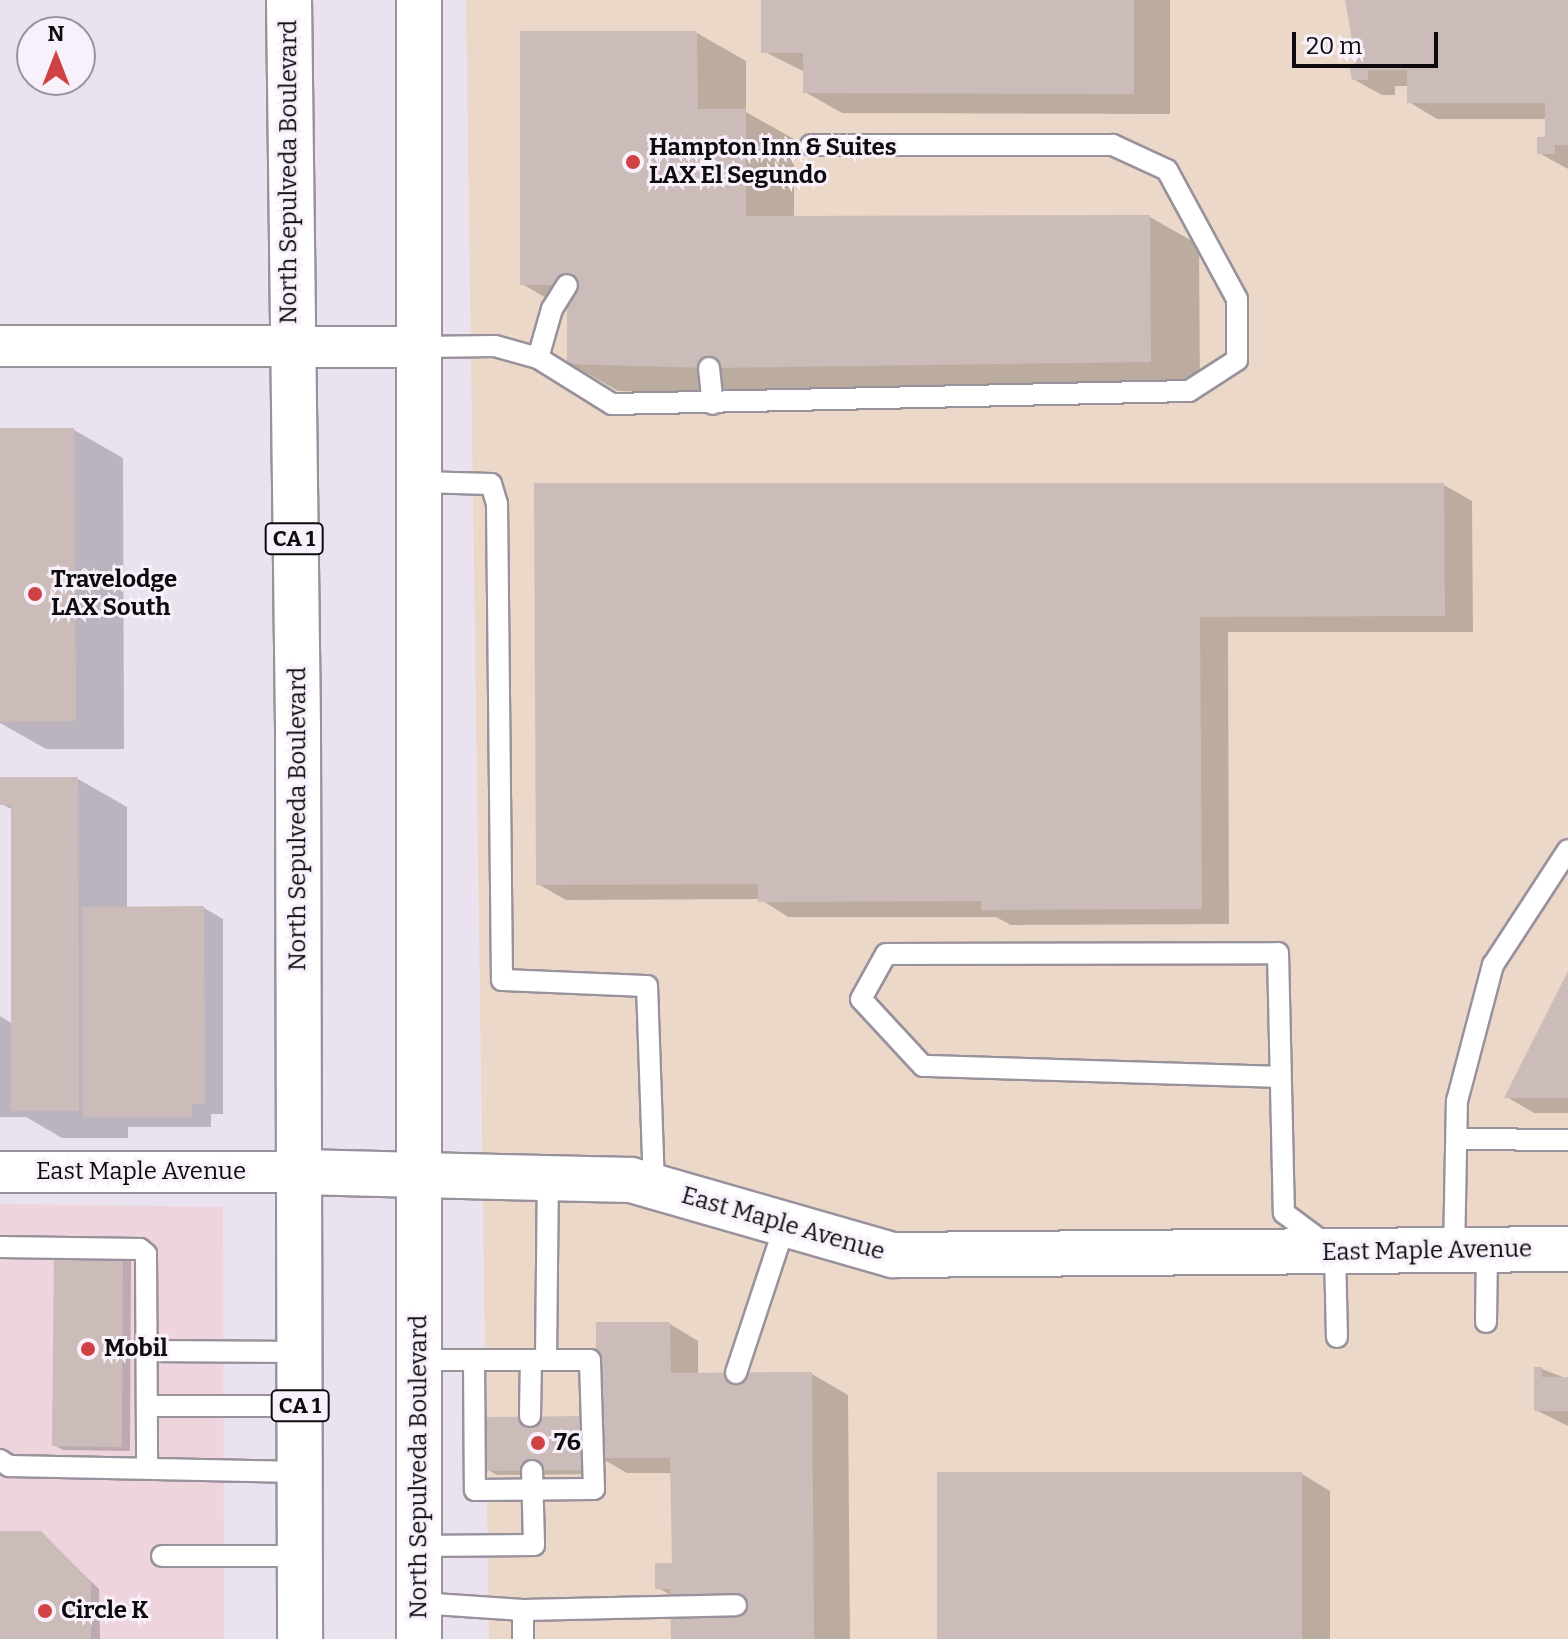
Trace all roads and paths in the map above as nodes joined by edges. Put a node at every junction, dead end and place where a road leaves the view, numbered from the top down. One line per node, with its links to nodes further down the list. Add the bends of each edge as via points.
1 (289, 0): 6 (main road, North Sepulveda Boulevard / CA 1)
2 (419, 0): 7 (main road, North Sepulveda Boulevard)
3 (811, 145): 10 (lane, via 1113,145 1167,170 1237,299 1237,360 1189,391)
4 (567, 285): 8 (lane, via 552,309)
5 (0, 346): 6 (street)
6 (290, 347): 7 (street); 17 (main road, North Sepulveda Boulevard / CA 1)
7 (419, 347): 8 (lane, via 495,346); 11 (main road, North Sepulveda Boulevard)
8 (538, 358): 10 (lane, via 612,404)
9 (709, 368): 10 (lane)
10 (713, 404)
11 (419, 482): 18 (main road, North Sepulveda Boulevard); 20 (lane, via 491,484 497,504 502,980 647,986)
12 (1568, 850): 14 (lane, via 1493,965 1457,1101)
13 (1280, 1077): 13 (lane, via 1278,953 886,954 861,999 923,1066); 24 (lane, via 1284,1213)
14 (1458, 1139): 15 (lane); 25 (lane)
15 (1568, 1140)
16 (0, 1172): 17 (street, East Maple Avenue)
17 (300, 1172): 18 (main road, East Maple Avenue); 29 (main road, North Sepulveda Boulevard / CA 1)
18 (419, 1176): 19 (main road, East Maple Avenue); 30 (main road, North Sepulveda Boulevard)
19 (548, 1179): 20 (main road, East Maple Avenue, via 631,1180); 32 (lane)
20 (654, 1187): 21 (main road, East Maple Avenue)
21 (785, 1225): 24 (main road, East Maple Avenue, via 893,1255); 33 (lane)
22 (0, 1247): 28 (lane, via 140,1249 148,1260)
23 (1568, 1249): 25 (main road, East Maple Avenue)
24 (1335, 1251): 25 (main road, East Maple Avenue); 27 (lane)
25 (1470, 1252): 26 (lane)
26 (1486, 1322)
27 (1337, 1337)
28 (148, 1351): 29 (lane); 34 (lane)
29 (300, 1352): 35 (main road, North Sepulveda Boulevard / CA 1)
30 (419, 1360): 31 (lane); 41 (main road, North Sepulveda Boulevard)
31 (474, 1360): 32 (lane); 40 (lane, via 475,1490)
32 (538, 1360): 36 (lane); 40 (lane, via 590,1360 594,1489)
33 (736, 1373)
34 (148, 1406): 35 (lane); 38 (lane)
35 (300, 1406): 39 (main road, North Sepulveda Boulevard / CA 1)
36 (530, 1416)
37 (0, 1460): 38 (lane, via 9,1466)
38 (147, 1468): 39 (lane)
39 (300, 1472): 43 (main road, North Sepulveda Boulevard / CA 1)
40 (532, 1480): 41 (lane, via 534,1545)
41 (419, 1546): 46 (main road, North Sepulveda Boulevard)
42 (162, 1556): 43 (lane)
43 (300, 1556): 47 (main road, North Sepulveda Boulevard / CA 1)
44 (736, 1605): 45 (lane)
45 (523, 1610): 46 (lane); 48 (lane)
46 (419, 1621)
47 (300, 1639)
48 (523, 1639)

